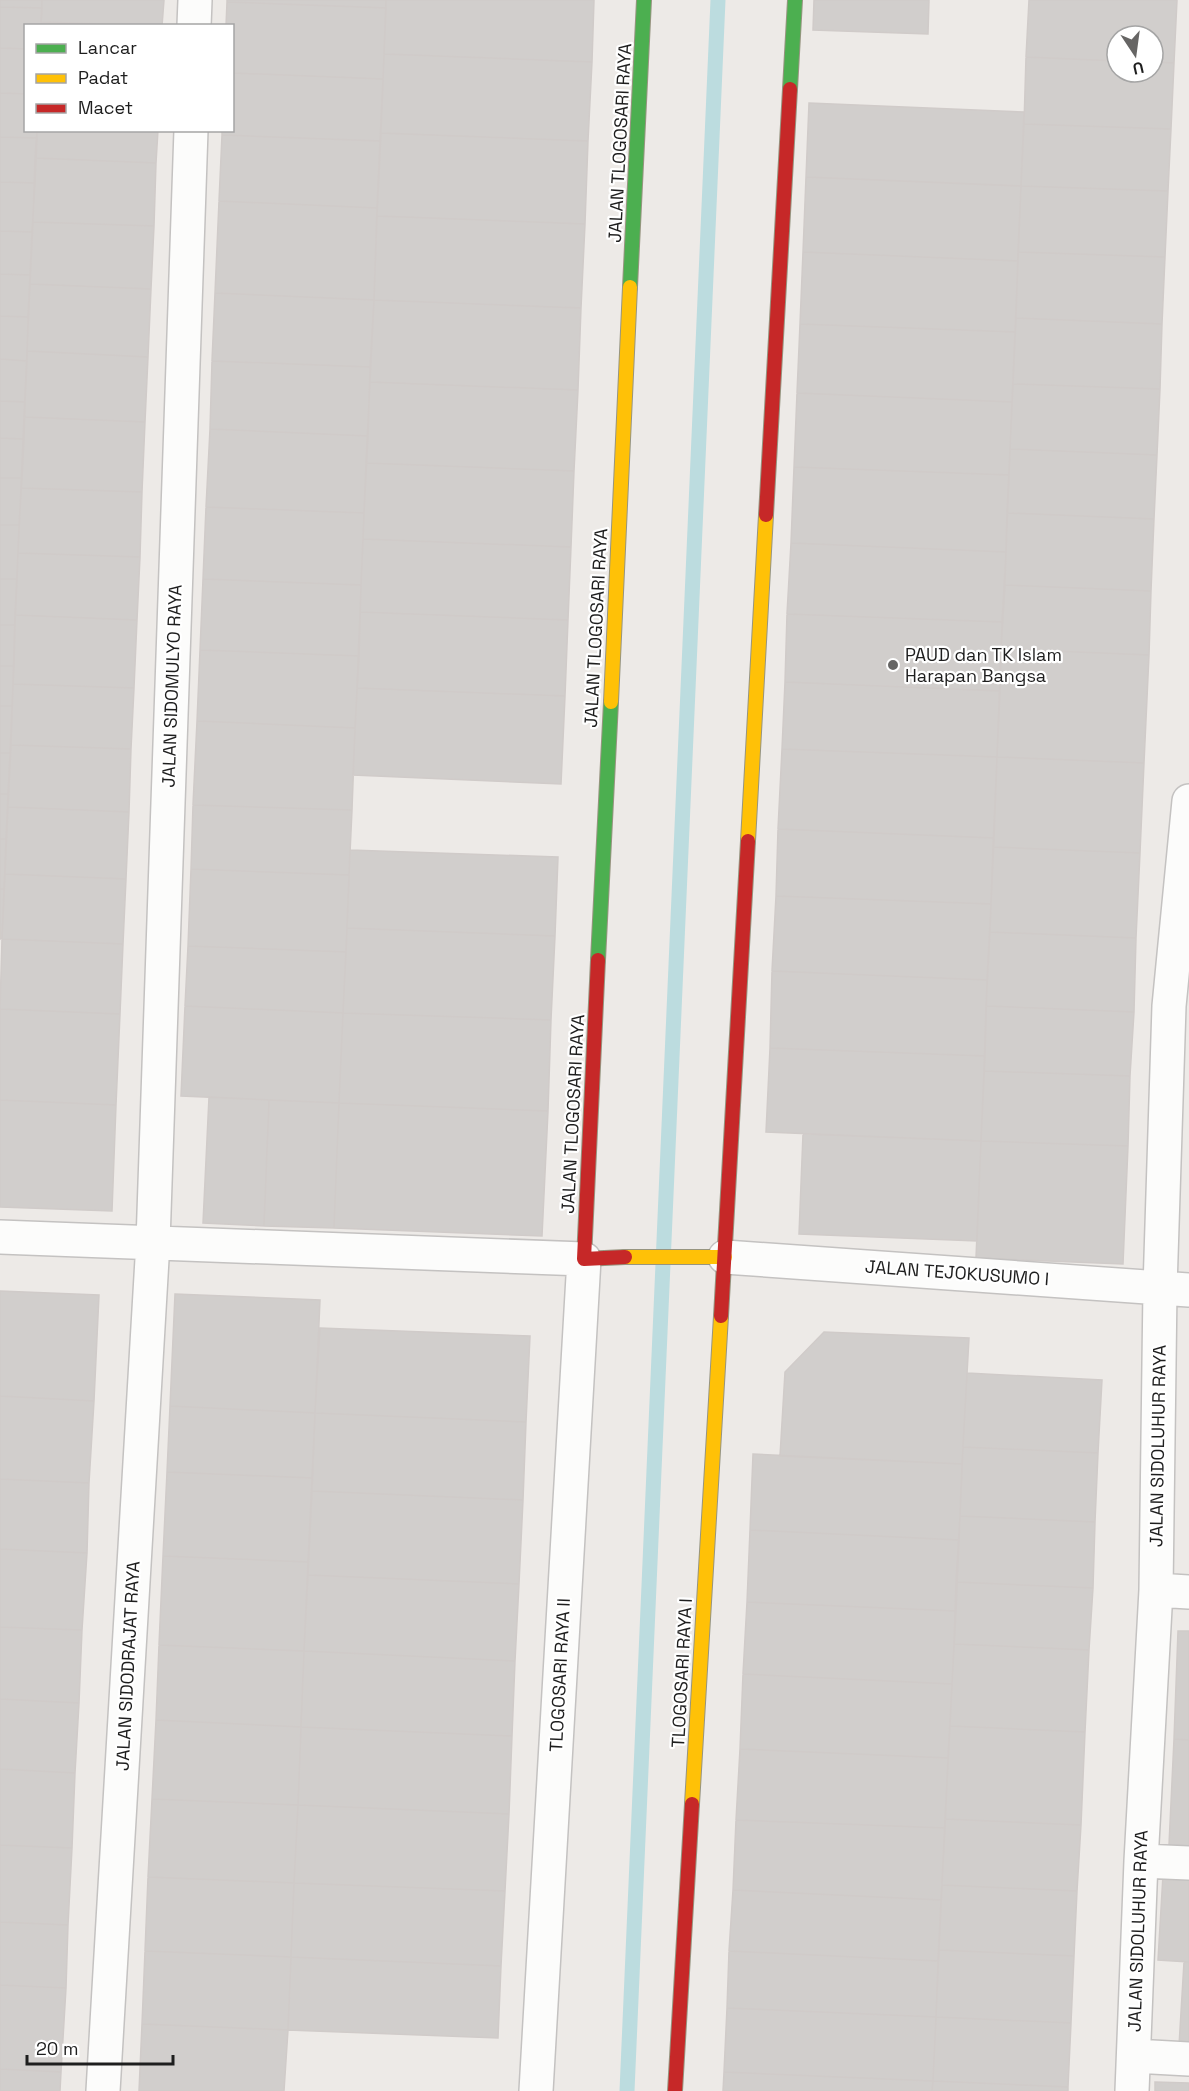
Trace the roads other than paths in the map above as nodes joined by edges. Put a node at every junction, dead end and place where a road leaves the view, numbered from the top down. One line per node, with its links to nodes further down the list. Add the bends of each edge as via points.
1 (195, 0): 4 (street)
2 (644, 0): 11 (street, JALAN TLOGOSARI RAYA)
3 (795, 0): 10 (street)
4 (194, 24)
5 (191, 132): 9 (street, JALAN SIDOMULYO RAYA)
6 (1189, 801): 7 (street, JALAN SIDOLUHUR RAYA)
7 (1179, 1007): 12 (street, JALAN SIDOLUHUR RAYA)
8 (0, 1237): 9 (street)
9 (153, 1242): 11 (street); 19 (street, JALAN SIDODRAJAT RAYA)
10 (715, 1257): 11 (street); 12 (street, JALAN TEJOKUSUMO I); 21 (street, TLOGOSARI RAYA I)
11 (597, 1258): 20 (street, TLOGOSARI RAYA II)
12 (1175, 1289): 13 (street, JALAN SIDOLUHUR RAYA)
13 (1156, 1590): 14 (street); 15 (street, JALAN SIDOLUHUR RAYA)
14 (1189, 1592)
15 (1141, 1861): 16 (street); 17 (street, JALAN SIDOLUHUR RAYA)
16 (1189, 1863)
17 (1134, 2056): 18 (street); 22 (street, JALAN SIDOLUHUR RAYA)
18 (1189, 2059)
19 (103, 2091)
20 (536, 2091)
21 (675, 2091)
22 (1132, 2091)

